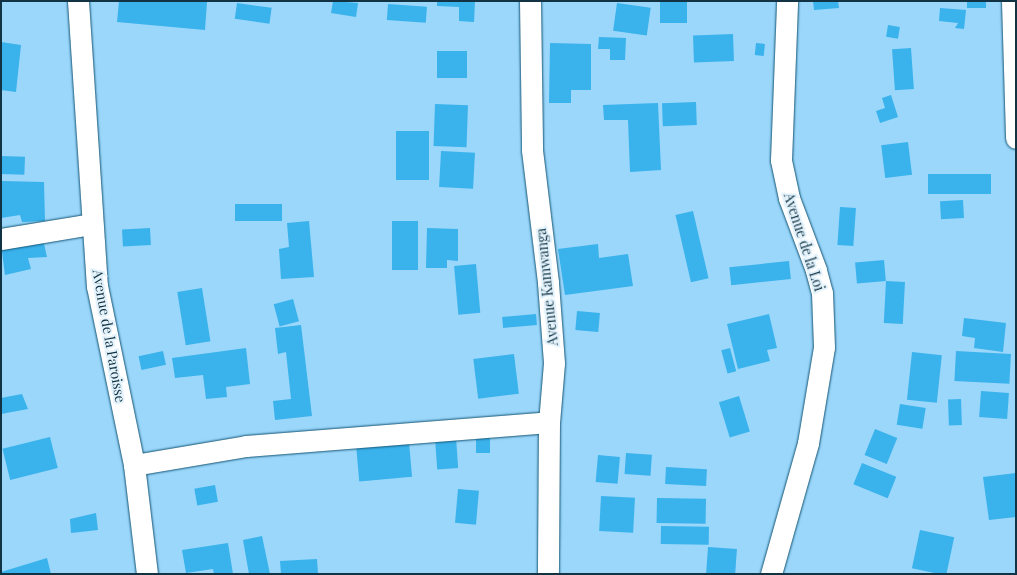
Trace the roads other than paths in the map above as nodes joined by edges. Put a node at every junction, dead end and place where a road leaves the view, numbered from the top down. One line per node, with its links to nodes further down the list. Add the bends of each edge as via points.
1 (78, 1): 6 (street, Avenue de la Paroisse)
2 (530, 1): 8 (street, Avenue Kamwanga, via 532,150 548,282 554,363)
3 (787, 1): 12 (street, Avenue de la Loi, via 781,160 789,198 822,293 824,347 808,443)
4 (1012, 1): 5 (street)
5 (1016, 138)
6 (92, 224): 7 (street); 9 (street, Avenue de la Paroisse, via 97,286)
7 (1, 239)
8 (549, 422): 9 (street, via 246,446); 11 (street, Avenue Kamwanga)
9 (134, 465): 10 (street, Avenue de la Paroisse)
10 (147, 574)
11 (548, 574)
12 (771, 574)

